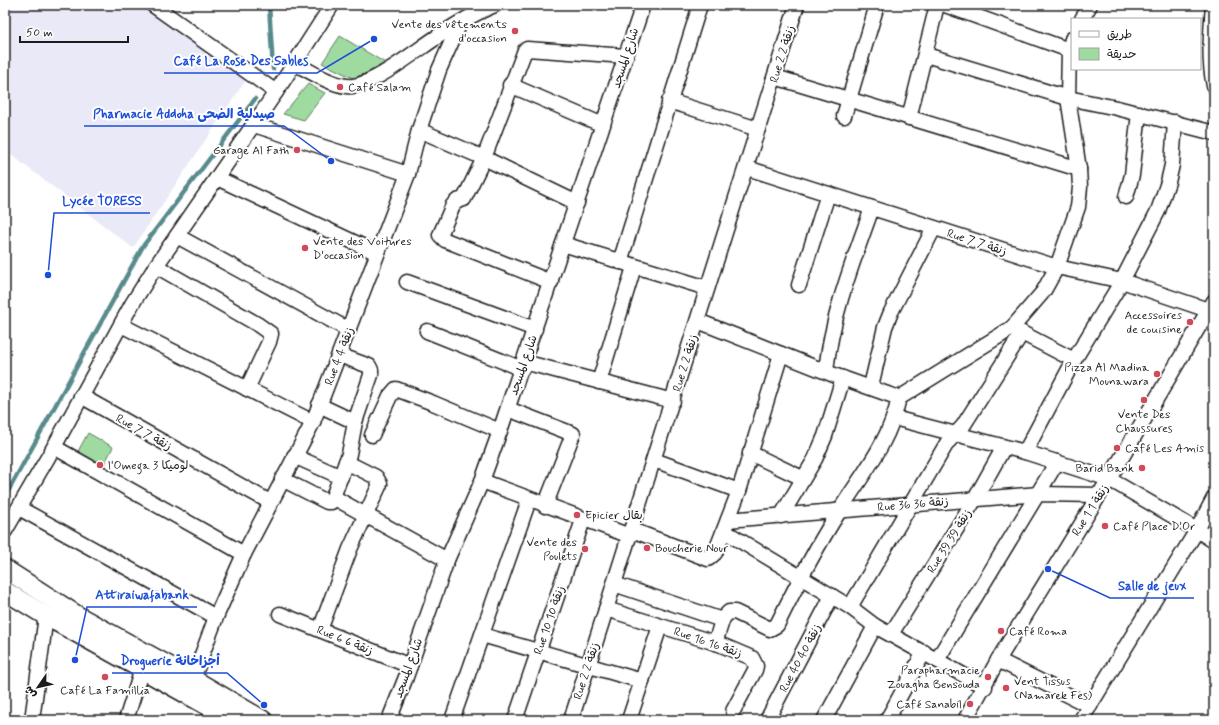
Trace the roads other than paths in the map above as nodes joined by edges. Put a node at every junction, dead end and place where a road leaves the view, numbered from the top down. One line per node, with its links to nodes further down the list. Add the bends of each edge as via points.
1 (153, 5): 22 (street)
2 (332, 5): 17 (street)
3 (495, 5): 13 (street)
4 (643, 5): 15 (street, شارع المسجد)
5 (700, 5): 24 (street)
6 (797, 5): 19 (street, Rue 2 زنقة 2)
7 (877, 5): 25 (street)
8 (937, 5): 16 (street)
9 (945, 5): 14 (street)
10 (1089, 5): 12 (street)
11 (1213, 9): 18 (street)
12 (1082, 18)
13 (460, 23): 17 (street, via 359,86 332,82); 33 (street, Rue 4 زنقة 4, via 439,70)
14 (1071, 42): 23 (street)
15 (626, 56): 20 (street, via 527,49); 31 (street, شارع المسجد)
16 (926, 56): 23 (street); 28 (street)
17 (294, 63): 22 (street)
18 (1208, 65): 21 (street)
19 (775, 77): 25 (street); 32 (street, Rue 2 زنقة 2)
20 (510, 85): 31 (street); 35 (street)
21 (1214, 86)
22 (276, 92): 30 (street)
23 (1068, 98): 26 (street); 37 (street)
24 (669, 101): 32 (street); 48 (street)
25 (848, 101): 27 (street); 28 (street)
26 (1139, 113): 29 (street); 41 (street, via 1132,175)
27 (844, 116)
28 (909, 118): 37 (street)
29 (1175, 122): 34 (street); 52 (street, via 1172,165 1166,188 1158,211)
30 (254, 125): 38 (street); 39 (street)
31 (603, 125): 42 (street, شارع المسجد)
32 (758, 129): 36 (street, Rue 2 زنقة 2)
33 (419, 130): 35 (street); 38 (street, Rue 4 زنقة 4)
34 (1214, 133)
35 (484, 158): 42 (street); 54 (street, via 464,200 453,205 441,238)
36 (747, 168): 40 (street, Rue 7 زنقة 7); 56 (street, Rue 2 زنقة 2)
37 (1079, 169): 51 (street, via 1078,207)
38 (408, 174): 47 (street, Rue 4 زنقة 4)
39 (217, 178): 45 (street); 47 (street)
40 (828, 194): 43 (street, Rue 7 زنقة 7); 55 (street)
41 (1126, 197)
42 (577, 203): 46 (street, شارع المسجد)
43 (872, 208): 44 (street, Rue 7 زنقة 7); 68 (street, via 836,313 828,346)
44 (934, 228): 51 (street, Rue 7 زنقة 7); 71 (street, via 889,317)
45 (177, 236): 49 (street); 61 (street)
46 (563, 244): 48 (street); 54 (street, شارع المسجد)
47 (377, 253): 61 (street, Rue 4 زنقة 4)
48 (620, 262): 50 (street)
49 (156, 266): 59 (street); 72 (street, via 271,334)
50 (634, 267): 56 (street); 70 (street)
51 (1056, 267): 52 (street, Rue 7 زنقة 7); 62 (street, via 1043,292)
52 (1122, 281): 57 (street, Rue 7 زنقة 7); 66 (street)
53 (407, 282): 60 (street)
54 (551, 282): 60 (street, شارع المسجد)
55 (799, 285)
56 (707, 288): 58 (street, Rue 2 زنقة 2)
57 (1211, 305): 95 (street, Rue 1 زنقة 1)
58 (698, 321): 64 (street); 75 (street, Rue 2 زنقة 2)
59 (121, 325): 72 (street); 73 (street)
60 (535, 329): 67 (street, شارع المسجد)
61 (349, 330): 65 (street, Rue 4 زنقة 4)
62 (1017, 330): 66 (street); 74 (street); 82 (street, via 963,426)
63 (427, 332): 67 (street)
64 (781, 354): 68 (street); 87 (street)
65 (340, 355): 76 (street, Rue 4 زنقة 4); 80 (street, via 363,362 371,370)
66 (1074, 360): 86 (street)
67 (523, 366): 70 (street); 77 (street, شارع المسجد)
68 (826, 371): 69 (street)
69 (843, 378): 71 (street); 93 (street, via 825,436 815,459)
70 (598, 382): 75 (street)
71 (871, 386): 74 (street)
72 (247, 389): 79 (street)
73 (80, 396): 84 (street); 104 (street, Rue 7 زنقة 7)
74 (899, 398): 78 (street)
75 (673, 401): 89 (street, Rue 2 زنقة 2)
76 (320, 405): 79 (street, Rue 4 زنقة 4); 80 (street)
77 (508, 409): 81 (street, شارع المسجد); 106 (street, via 573,434)
78 (894, 418): 82 (street); 108 (street, via 880,449)
79 (313, 422): 88 (street, Rue 4 زنقة 4)
80 (355, 422): 90 (street)
81 (500, 431): 83 (street, via 396,389 390,396); 96 (street, شارع المسجد)
82 (956, 433): 85 (street); 105 (street)
83 (372, 435)
84 (54, 447): 107 (street); 117 (street)
85 (1004, 447): 86 (street); 102 (street, Rue 39 زنقة 39)
86 (1025, 452): 91 (street)
87 (750, 453): 93 (street); 97 (street)
88 (294, 456): 92 (street); 94 (street, Rue 4 زنقة 4)
89 (654, 460): 97 (street); 115 (street, Rue 2 زنقة 2)
90 (346, 462): 92 (street); 109 (street, via 376,477 380,484)
91 (1057, 462): 95 (street); 98 (street)
92 (341, 477): 100 (street)
93 (802, 478): 110 (street)
94 (282, 479): 100 (street, via 327,502 331,502); 104 (street, Rue 4 زنقة 4)
95 (1109, 479): 99 (street, Rue 1 زنقة 1); 113 (street)
96 (482, 481): 103 (street); 118 (street, شارع المسجد)
97 (739, 491): 112 (street)
98 (1039, 494): 99 (street, Rue 36 زنقة 36); 102 (street, Rue 36 زنقة 36); 138 (street)
99 (1099, 495): 139 (street, Rue 1 زنقة 1)
100 (334, 497): 109 (street)
101 (1214, 498): 113 (street)
102 (975, 499): 105 (street, Rue 36 زنقة 36); 133 (street, Rue 39 زنقة 39)
103 (528, 500): 106 (street); 134 (street)
104 (270, 502): 117 (street, Rue 4 زنقة 4)
105 (909, 504): 108 (street, Rue 36 زنقة 36); 124 (street)
106 (545, 506): 111 (street)
107 (19, 508): 114 (street); 128 (street)
108 (840, 510): 110 (street, Rue 36 زنقة 36); 120 (street)
109 (366, 515): 118 (street); 132 (street, via 350,549)
110 (781, 516): 112 (street, Rue 36 زنقة 36)
111 (584, 520): 115 (street); 136 (street, Rue 10 زنقة 10)
112 (726, 525): 115 (street, via 715,553 708,559); 120 (street)
113 (1197, 530): 116 (street); 146 (street)
114 (5, 531)
115 (631, 533): 121 (street, Rue 2 زنقة 2)
116 (1214, 541)
117 (244, 554): 128 (street, Rue 4 زنقة 4)
118 (447, 560): 140 (street, شارع المسجد)
119 (5, 570): 143 (main road, via 80,617)
120 (801, 577): 123 (street); 129 (street, via 774,628 735,612 729,612)
121 (614, 584): 125 (street, Rue 2 زنقة 2); 129 (street)
122 (5, 591): 127 (main road)
123 (832, 596): 124 (street); 157 (street, Rue 40 زنقة 40)
124 (850, 607): 131 (street)
125 (606, 608): 130 (street, Rue 16 زنقة 16); 141 (street, Rue 2 زنقة 2)
126 (280, 614): 132 (street, Rue 6 زنقة 6)
127 (46, 616): 142 (main road); 148 (street)
128 (216, 617): 143 (street, Rue 4 زنقة 4)
129 (722, 620): 135 (street)
130 (660, 626): 135 (street, Rue 16 زنقة 16); 144 (street)
131 (875, 626): 133 (street); 158 (street)
132 (320, 630): 140 (street, Rue 6 زنقة 6)
133 (891, 634): 137 (street)
134 (482, 635): 136 (street); 153 (street)
135 (715, 643): 147 (street, Rue 16 زنقة 16, via 755,661 755,670)
136 (538, 652): 141 (street); 154 (street, Rue 10 زنقة 10)
137 (924, 652): 138 (street); 159 (street)
138 (937, 660): 145 (street)
139 (998, 660): 145 (street, Rue 1 زنقة 1); 146 (street)
140 (410, 666): 152 (street, شارع المسجد)
141 (588, 666): 144 (street); 155 (street, Rue 2 زنقة 2)
142 (142, 670): 149 (street); 150 (main road)
143 (193, 679): 151 (main road)
144 (642, 681): 156 (street)
145 (985, 687): 160 (street, Rue 1 زنقة 1)
146 (1090, 706): 161 (street)
147 (733, 711)
148 (32, 720)
149 (126, 720)
150 (233, 720)
151 (263, 720)
152 (389, 720)
153 (452, 720)
154 (515, 720)
155 (571, 720)
156 (629, 720)
157 (767, 720)
158 (824, 720)
159 (887, 720)
160 (965, 720)
161 (1081, 720)

